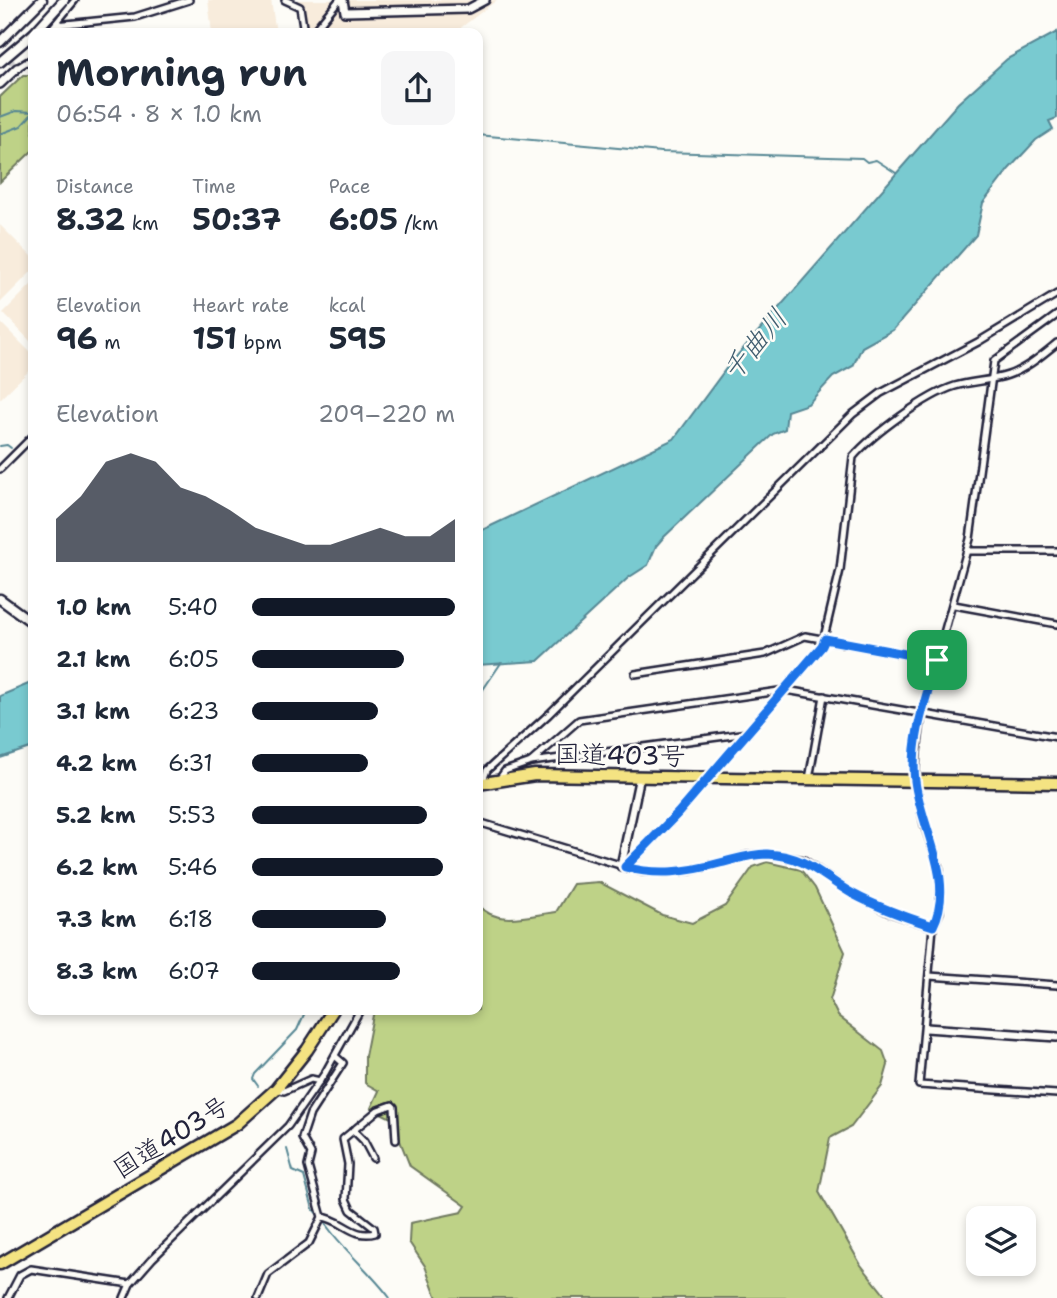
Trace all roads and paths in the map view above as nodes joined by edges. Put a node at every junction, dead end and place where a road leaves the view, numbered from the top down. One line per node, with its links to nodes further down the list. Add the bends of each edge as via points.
1 (42, 0): 14 (main road)
2 (64, 0): 9 (main road)
3 (75, 0): 8 (street)
4 (189, 0): 8 (street, via 135,18)
5 (285, 0): 11 (street, via 300,7)
6 (341, 0): 7 (street, via 345,12 468,9); 12 (street)
7 (485, 0)
8 (56, 25): 10 (street)
9 (39, 28)
10 (53, 28)
11 (303, 28)
12 (316, 28)
13 (28, 38): 16 (main road)
14 (0, 43)
15 (28, 61): 17 (street)
16 (0, 62)
17 (17, 68): 18 (street)
18 (0, 84)
19 (1055, 295): 20 (street); 42 (street, via 881,393 853,414)
20 (1057, 303)
21 (1057, 315): 23 (street, via 994,361)
22 (1057, 343): 23 (street, via 1009,375)
23 (991, 379): 26 (street); 32 (street, via 952,387 909,411 853,457 840,570)
24 (28, 441): 25 (street)
25 (0, 468)
26 (967, 551): 27 (street); 29 (street)
27 (1057, 551)
28 (0, 599): 30 (main road)
29 (954, 605): 31 (street); 33 (street)
30 (28, 619)
31 (1057, 624)
32 (825, 639): 33 (street); 34 (street, via 804,636 765,654); 35 (street)
33 (937, 660): 37 (street)
34 (635, 674)
35 (786, 690): 36 (street); 38 (street); 40 (street, via 579,720)
36 (824, 696): 37 (street); 45 (street)
37 (922, 713): 39 (street); 46 (street)
38 (748, 733): 40 (street); 43 (street)
39 (1057, 737)
40 (531, 762): 44 (street, via 505,771)
41 (640, 776): 43 (highway, 国道403号); 44 (highway, 国道403号); 50 (street)
42 (483, 778)
43 (710, 778): 45 (highway, 国道403号); 50 (street)
44 (499, 779): 47 (highway, 国道403号)
45 (809, 780): 46 (highway, 国道403号)
46 (915, 780): 48 (highway, 国道403号); 51 (street, via 940,870 940,912)
47 (483, 783)
48 (1057, 783)
49 (483, 824): 50 (street)
50 (623, 867): 51 (street, via 661,874 748,855 804,860 888,912)
51 (933, 926): 52 (street)
52 (929, 976): 53 (street); 56 (street)
53 (1057, 985)
54 (329, 1015): 60 (highway, 国道403号)
55 (357, 1015): 58 (street)
56 (926, 1028): 57 (street); 61 (street, via 921,1036 919,1085)
57 (1057, 1037)
58 (335, 1056): 59 (street); 65 (street, via 343,1063 310,1114 302,1138 311,1154 308,1166)
59 (320, 1081): 60 (street, via 311,1079 284,1091); 67 (street, via 289,1126)
60 (276, 1089): 66 (highway, 国道403号, via 237,1124)
61 (1057, 1094)
62 (353, 1130): 63 (street, via 392,1105); 64 (street); 65 (street, via 343,1139 348,1164 345,1199 376,1231 360,1235)
63 (396, 1140)
64 (373, 1158)
65 (322, 1217): 70 (street, via 309,1243 268,1274)
66 (0, 1264)
67 (130, 1284): 68 (street, via 31,1269 20,1275); 69 (street)
68 (8, 1298)
69 (124, 1298)
70 (258, 1298)

